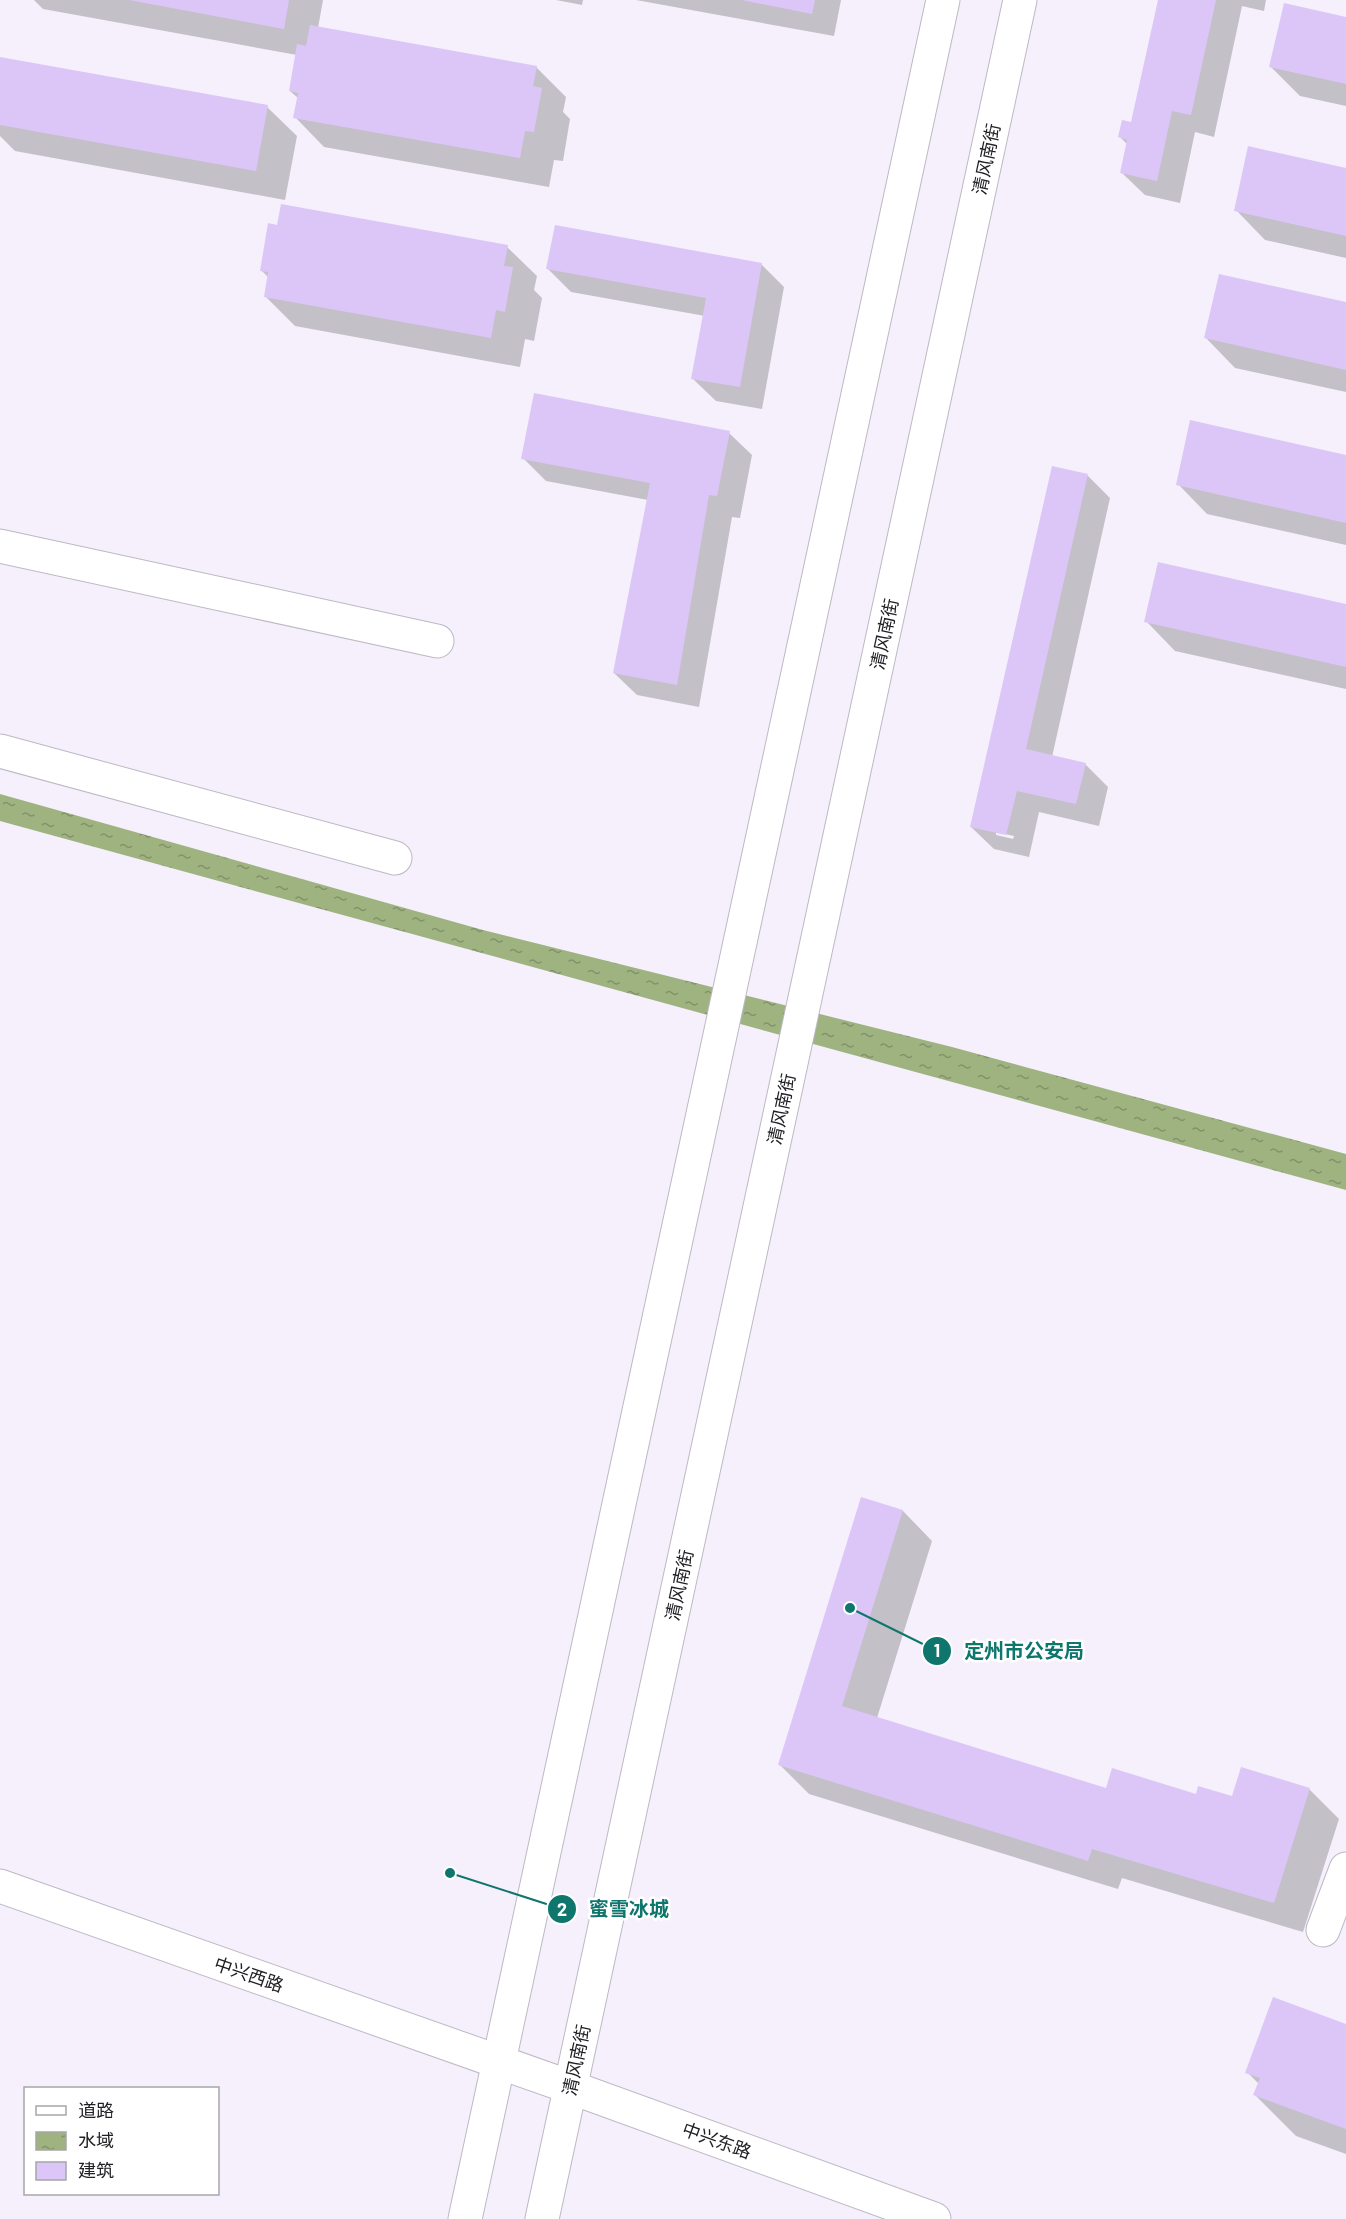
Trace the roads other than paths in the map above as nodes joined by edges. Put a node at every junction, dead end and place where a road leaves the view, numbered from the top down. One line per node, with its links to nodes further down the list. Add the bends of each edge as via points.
1 (943, 0): 10 (main road)
2 (1020, 0): 11 (main road, 清风南街)
3 (0, 546): 4 (main road)
4 (437, 641)
5 (0, 751): 6 (main road)
6 (394, 858)
7 (1346, 1869): 9 (main road)
8 (0, 1886): 10 (main road, 中兴西路)
9 (1323, 1930)
10 (499, 2061): 11 (main road, 中兴东路); 12 (main road)
11 (570, 2087): 13 (main road, 清风南街); 14 (main road, 中兴东路)
12 (465, 2219)
13 (542, 2219)
14 (934, 2219)

